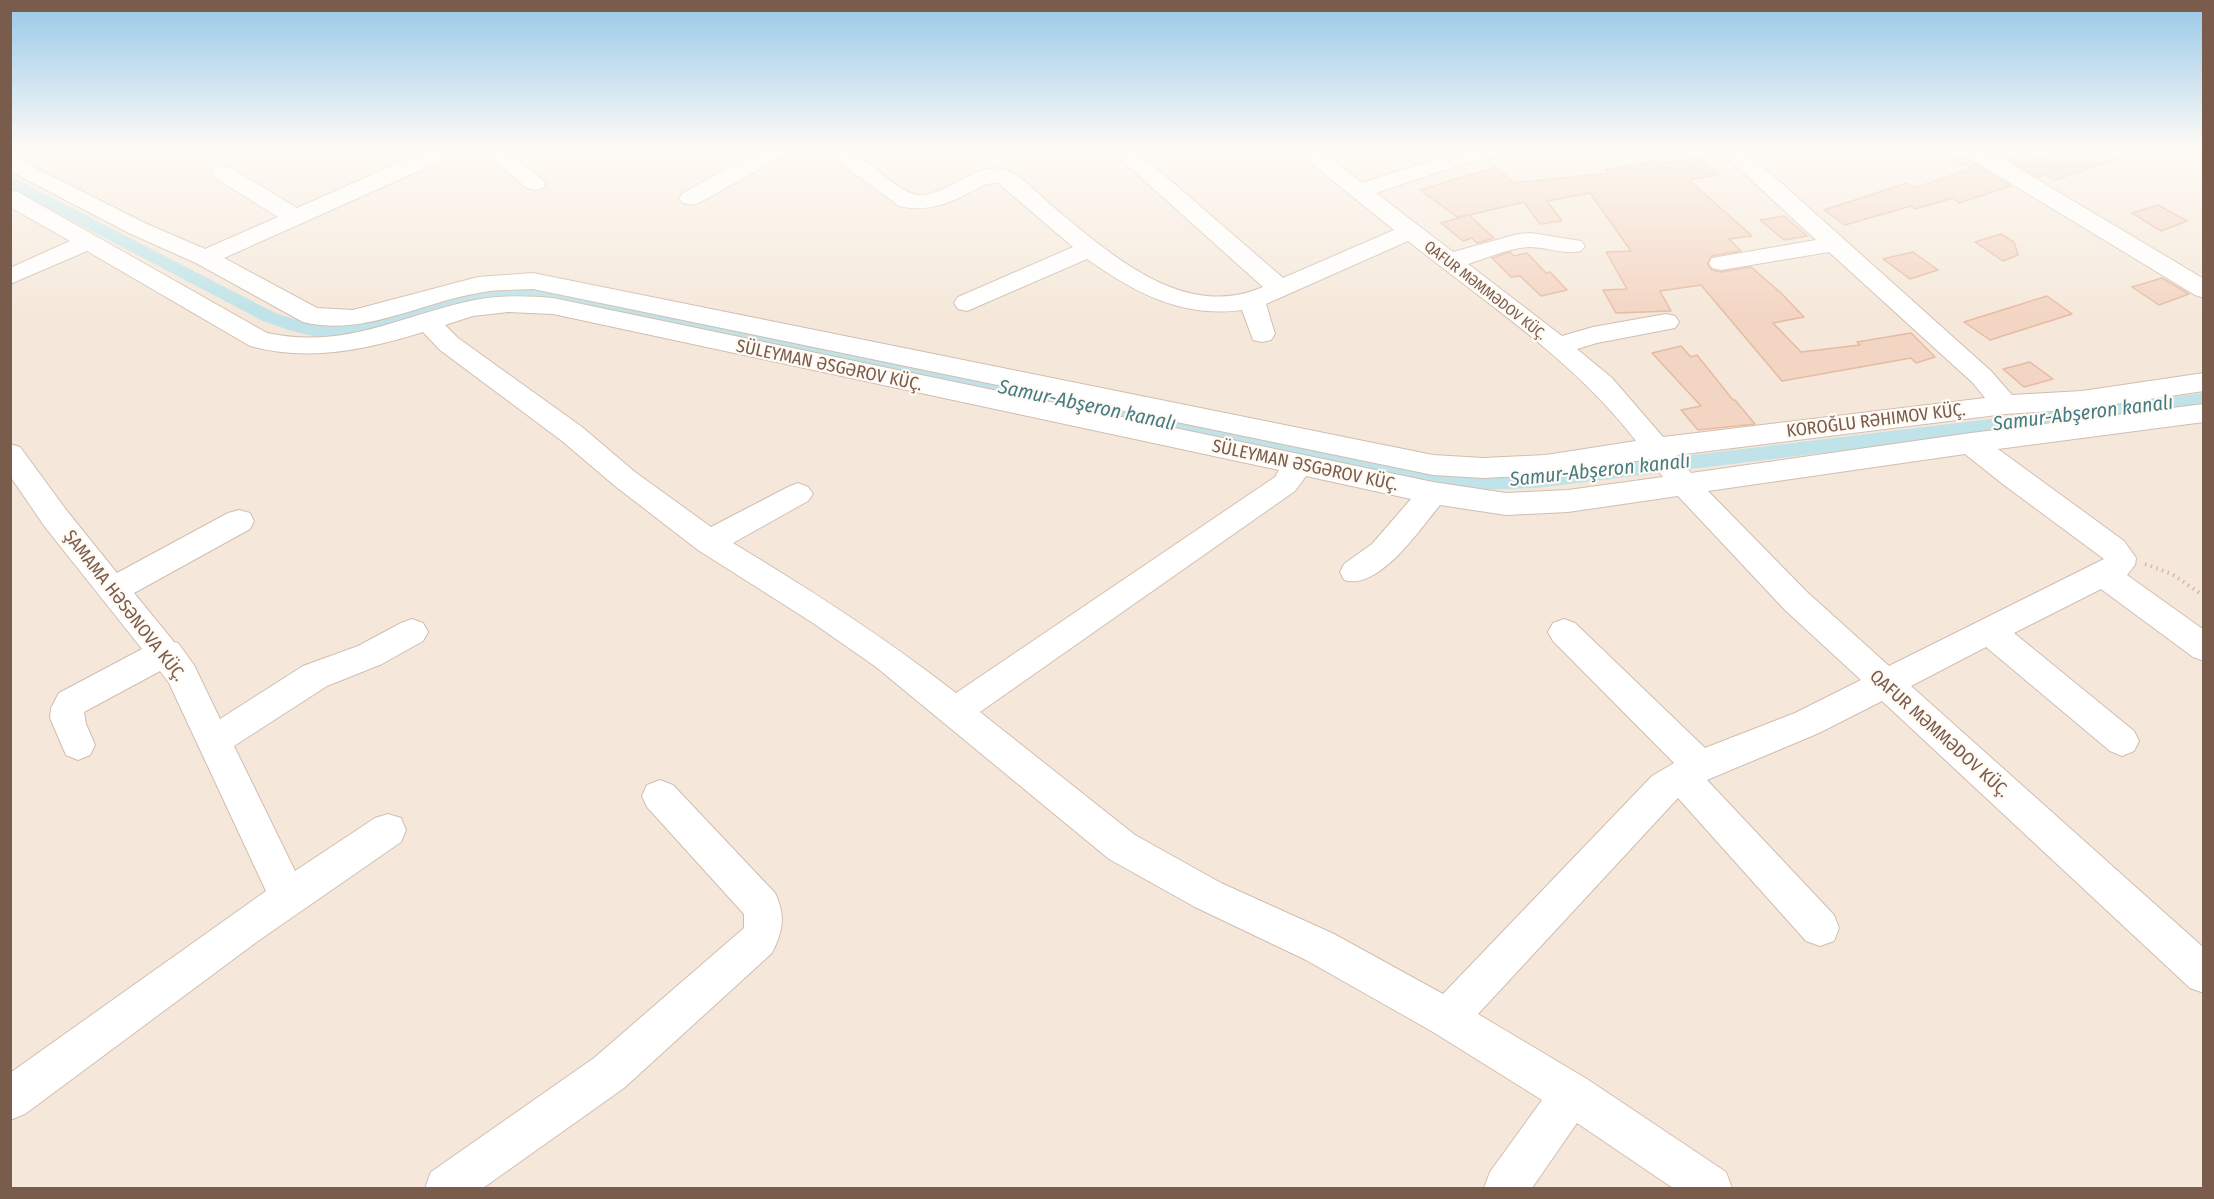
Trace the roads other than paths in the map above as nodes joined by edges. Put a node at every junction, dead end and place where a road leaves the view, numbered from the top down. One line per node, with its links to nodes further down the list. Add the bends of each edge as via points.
1 (20, 203): 12 (street, SÜLEYMAN ƏSGƏROV KÜÇ.)
2 (89, 203): 16 (street, SÜLEYMAN ƏSGƏROV KÜÇ.)
3 (271, 203): 10 (street)
4 (327, 203): 10 (street)
5 (1035, 203): 15 (street)
6 (1183, 203): 20 (street)
7 (1374, 203): 11 (street, QAFUR MƏMMƏDOV KÜÇ.)
8 (1788, 203): 13 (street)
9 (2060, 203): 21 (street)
10 (295, 217): 16 (street)
11 (1410, 232): 17 (street, QAFUR MƏMMƏDOV KÜÇ.); 20 (street)
12 (88, 242): 19 (street); 26 (street, SÜLEYMAN ƏSGƏROV KÜÇ., via 259,339 291,347 326,347)
13 (1834, 244): 18 (street); 30 (street, via 1982,377)
14 (1573, 246): 17 (street, via 1518,241)
15 (1089, 249): 22 (street, via 1130,278 1157,291 1220,305); 23 (street)
16 (205, 258): 26 (street, SÜLEYMAN ƏSGƏROV KÜÇ., via 312,316)
17 (1447, 262): 28 (street, QAFUR MƏMMƏDOV KÜÇ.)
18 (1721, 263)
19 (10, 277)
20 (1281, 288): 22 (street)
21 (2204, 290)
22 (1252, 301): 27 (street)
23 (967, 303)
24 (429, 322): 26 (street, SÜLEYMAN ƏSGƏROV KÜÇ.); 35 (street, SÜLEYMAN ƏSGƏROV KÜÇ., via 497,304 554,306); 40 (street, via 449,344)
25 (1666, 322): 28 (street, via 1593,335)
26 (383, 324): 33 (street, SÜLEYMAN ƏSGƏROV KÜÇ., via 478,285 533,281 1433,465 1546,465)
27 (1262, 334)
28 (1558, 346): 33 (street, QAFUR MƏMMƏDOV KÜÇ., via 1618,399)
29 (2204, 382): 30 (street, KOROĞLU RƏHIMOV KÜÇ., via 2082,400)
30 (2005, 405): 33 (street, KOROĞLU RƏHIMOV KÜÇ.)
31 (2204, 413): 32 (street, KOROĞLU RƏHIMOV KÜÇ.)
32 (1971, 443): 36 (street, KOROĞLU RƏHIMOV KÜÇ.); 41 (street)
33 (1656, 448): 36 (street, QAFUR MƏMMƏDOV KÜÇ.)
34 (10, 454): 43 (street, ŞAMAMA HƏSƏNOVA KÜÇ.)
35 (1298, 465): 37 (street, SÜLEYMAN ƏSGƏROV KÜÇ.); 50 (street, via 1285,484)
36 (1684, 484): 37 (street, SÜLEYMAN ƏSGƏROV KÜÇ., via 1539,504 1506,504); 49 (street, QAFUR MƏMMƏDOV KÜÇ., via 1796,602)
37 (1433, 493): 42 (street, via 1383,552)
38 (798, 494): 40 (street)
39 (240, 521): 43 (street)
40 (709, 542): 50 (street, via 888,658)
41 (2111, 565): 46 (street); 47 (street)
42 (1356, 572)
43 (112, 590): 48 (street, ŞAMAMA HƏSƏNOVA KÜÇ.)
44 (412, 632): 51 (street, via 370,655 315,676)
45 (1564, 632): 54 (street)
46 (1990, 632): 49 (street); 52 (street)
47 (2204, 648)
48 (165, 652): 51 (street, ŞAMAMA HƏSƏNOVA KÜÇ., via 182,675); 53 (street, via 70,703 66,716)
49 (1884, 683): 54 (street, via 1807,723); 59 (street, QAFUR MƏMMƏDOV KÜÇ.)
50 (956, 711): 60 (street, via 1122,847 1208,895 1320,947)
51 (213, 741): 57 (street, ŞAMAMA HƏSƏNOVA KÜÇ.)
52 (2122, 741)
53 (78, 745)
54 (1690, 771): 58 (street); 60 (street, via 1665,788)
55 (660, 796): 63 (street, via 762,906 763,933 755,945 609,1073)
56 (388, 830): 57 (street)
57 (288, 896): 62 (street)
58 (1820, 928)
59 (2204, 974)
60 (1447, 1018): 61 (street)
61 (1572, 1094): 64 (street); 65 (street)
62 (10, 1099)
63 (447, 1188)
64 (1506, 1188)
65 (1710, 1188)

